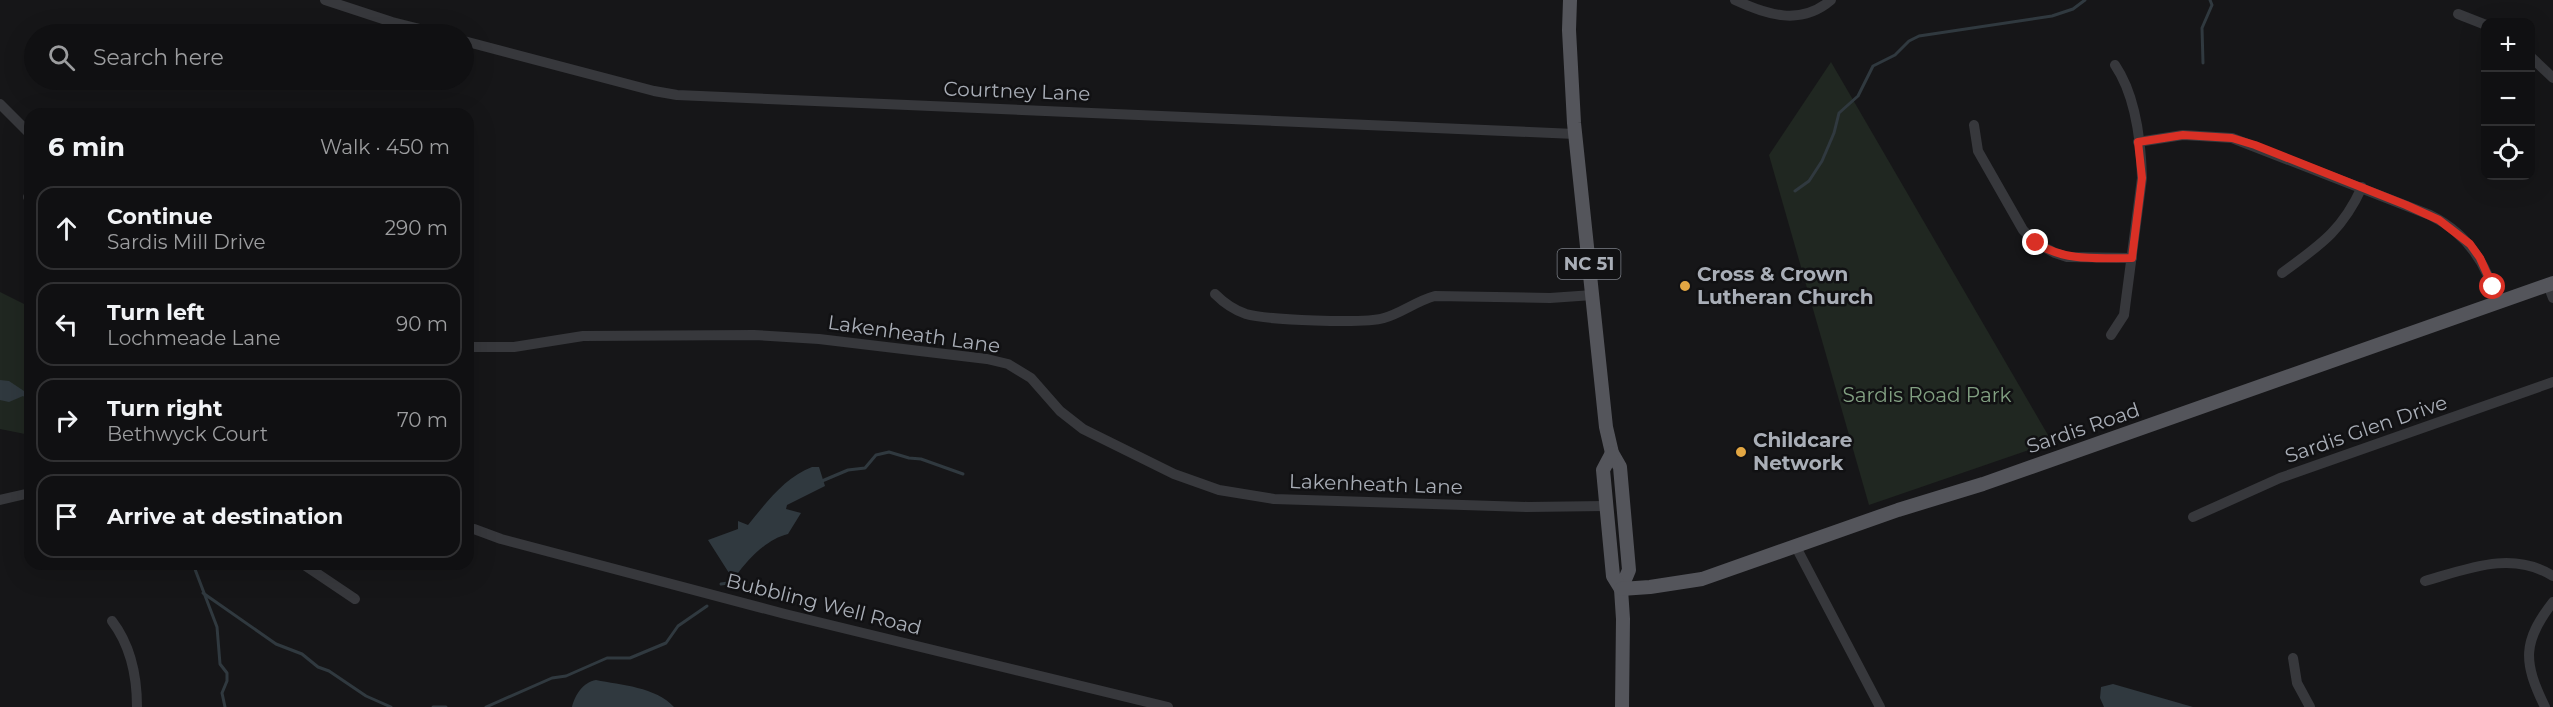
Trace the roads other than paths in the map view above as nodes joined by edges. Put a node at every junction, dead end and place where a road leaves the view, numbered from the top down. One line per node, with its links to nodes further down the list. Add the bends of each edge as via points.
1 (325, 0): 7 (street)
2 (1570, 0): 15 (main road, NC 51)
3 (1734, 0): 4 (street, via 1786,17 1813,12)
4 (1831, 0)
5 (2458, 14): 6 (street)
6 (2481, 23)
7 (400, 24)
8 (474, 44): 15 (street, Courtney Lane, via 677,95)
9 (2535, 61): 11 (street)
10 (2115, 65): 16 (street, via 2126,82)
11 (2553, 78)
12 (0, 104): 14 (street)
13 (1974, 125): 18 (street, via 1978,151 2023,230 2036,243 2067,257)
14 (24, 128)
15 (1575, 134): 22 (main road, NC 51)
16 (2138, 142): 17 (street, via 2183,135 2232,138); 18 (street, via 2142,178)
17 (2362, 187): 19 (street, via 2338,228); 24 (street, via 2451,227 2480,258)
18 (2132, 258): 25 (street, via 2124,315)
19 (2282, 273)
20 (2551, 284): 23 (street); 24 (main road, Sardis Road)
21 (1215, 294): 22 (street, via 1231,307 1263,317 1368,320 1384,318 1435,296)
22 (1593, 295): 28 (main road, NC 51)
23 (2553, 298)
24 (2498, 302): 34 (main road, Sardis Road)
25 (2111, 334)
26 (474, 347): 31 (street, Lakenheath Lane, via 514,346 583,336 754,335 987,359 1008,364 1031,378 1060,411 1083,429 1174,474 1237,494 1274,499 1516,507)
27 (2553, 382): 32 (street, Sardis Glen Drive, via 2280,478)
28 (1612, 453): 31 (main road, NC 51, via 1603,470); 38 (main road, NC 51, via 1620,467 1629,570)
29 (24, 494): 30 (street)
30 (0, 500)
31 (1605, 506): 38 (main road, NC 51, via 1613,576)
32 (2193, 517)
33 (474, 529): 44 (street, Bubbling Well Road, via 785,614)
34 (1796, 547): 38 (main road, Sardis Road, via 1702,579); 46 (street)
35 (315, 570): 39 (street)
36 (2553, 576): 37 (street, via 2536,567 2504,562)
37 (2425, 581)
38 (1621, 589): 45 (main road, NC 51)
39 (355, 599)
40 (2553, 602): 48 (street, via 2534,630 2528,647 2529,669)
41 (112, 621): 43 (street, via 129,647)
42 (2293, 658): 47 (street, via 2297,682)
43 (137, 707)
44 (1168, 707)
45 (1622, 707)
46 (1880, 707)
47 (2310, 707)
48 (2545, 707)

